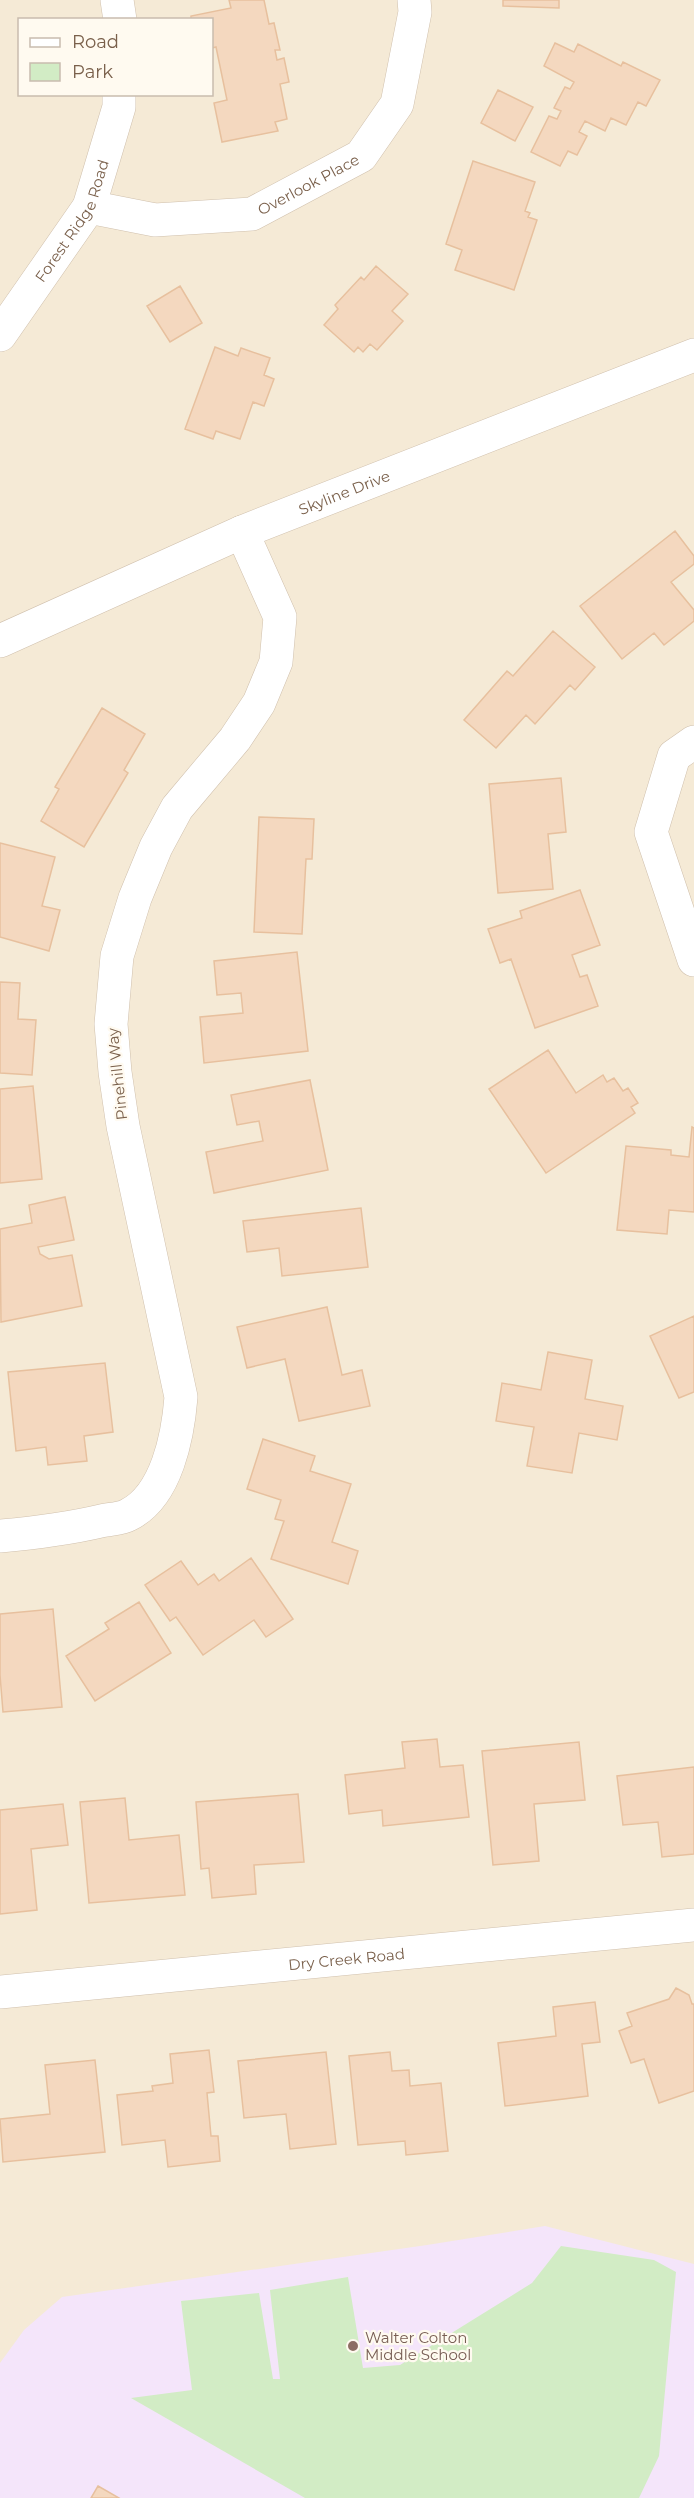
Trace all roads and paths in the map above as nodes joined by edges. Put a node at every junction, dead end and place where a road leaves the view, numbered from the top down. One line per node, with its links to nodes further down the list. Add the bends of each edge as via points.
1 (117, 0): 3 (street)
2 (414, 0): 5 (street, Overlook Place, via 397,104 361,156 252,214 155,220)
3 (120, 18)
4 (119, 96): 5 (street, Forest Ridge Road)
5 (89, 207): 6 (street, Forest Ridge Road)
6 (0, 335)
7 (694, 355): 8 (street, Skyline Drive)
8 (242, 532): 9 (street, Skyline Drive); 12 (street, Pinehill Way, via 280,617 276,662 259,703 235,739 177,808 156,847 117,956 111,1024 123,1126 181,1397 178,1433 168,1465 150,1496 129,1515 66,1529)
9 (0, 641)
10 (694, 742): 11 (street, via 674,756 651,832)
11 (694, 960)
12 (0, 1536)
13 (694, 1925): 14 (street, Dry Creek Road)
14 (0, 1992)

